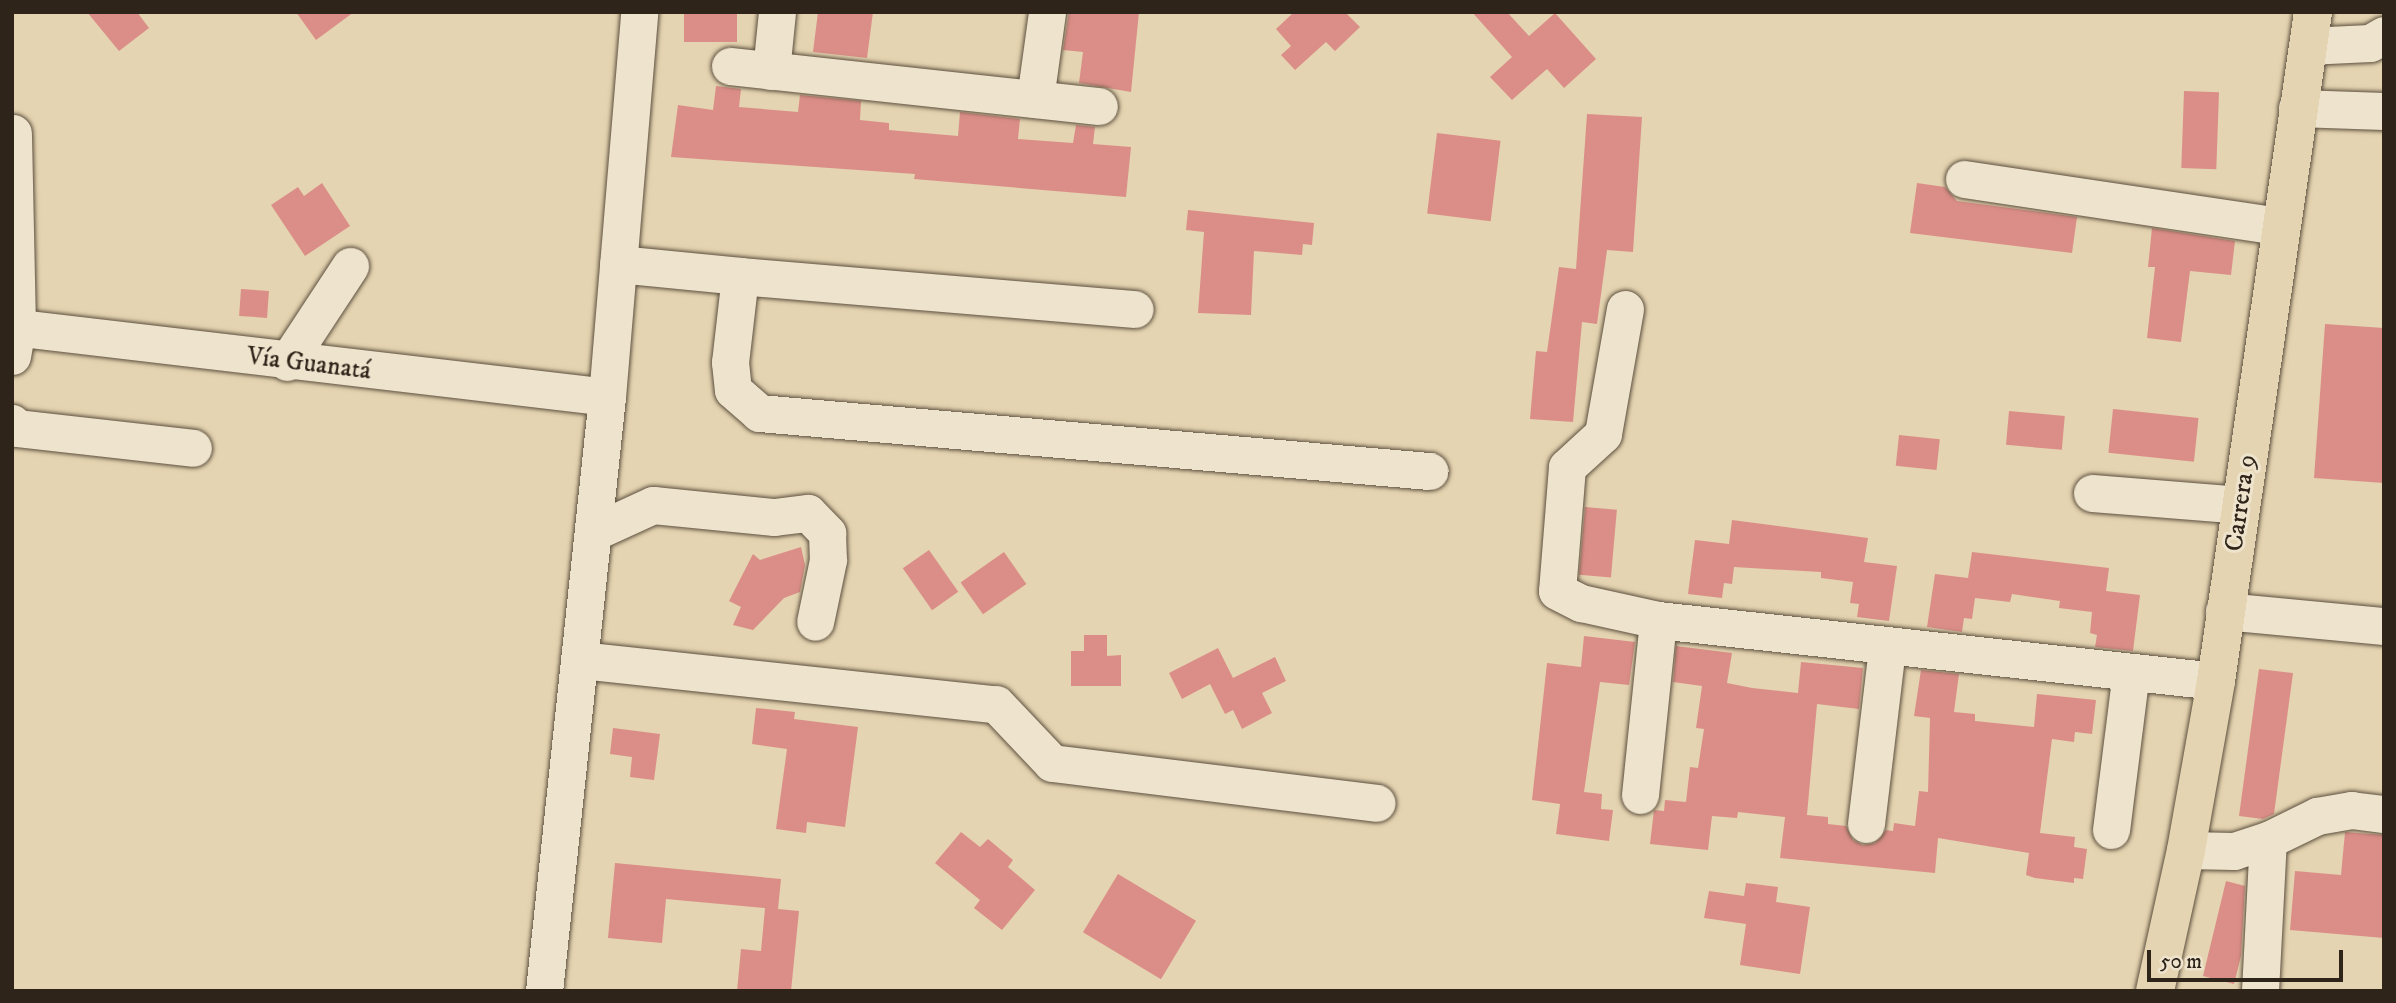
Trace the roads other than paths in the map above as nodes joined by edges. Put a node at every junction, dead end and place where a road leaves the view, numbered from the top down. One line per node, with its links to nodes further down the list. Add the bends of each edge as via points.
1 (639, 12): 16 (street)
2 (777, 12): 7 (street)
3 (1047, 12): 8 (street)
4 (2310, 29): 5 (street, via 2370,43); 10 (main road, Carrera 9)
5 (2384, 35)
6 (730, 66): 7 (street)
7 (771, 71): 8 (street)
8 (1035, 99): 9 (street)
9 (1099, 106)
10 (2297, 108): 11 (street); 15 (main road, Carrera 9)
11 (2384, 111)
12 (13, 133): 21 (street)
13 (1964, 179): 15 (street)
14 (2125, 218): 15 (street)
15 (2279, 232): 28 (main road, Carrera 9)
16 (633, 265): 18 (street); 23 (street)
17 (350, 266): 22 (street)
18 (740, 276): 19 (street); 26 (street, via 730,362 733,390 759,412)
19 (1135, 309)
20 (1625, 309): 31 (street, via 1603,435 1567,467 1557,591 1581,603)
21 (14, 337): 22 (street, Vía Guanatá)
22 (288, 362): 23 (street, Vía Guanatá)
23 (607, 397): 29 (street)
24 (12, 423): 25 (street, via 16,428)
25 (193, 448)
26 (1429, 471)
27 (2092, 493): 28 (street)
28 (2241, 505): 30 (main road, Carrera 9)
29 (594, 532): 32 (street, via 653,505 774,517 808,513 827,533 828,560); 35 (street)
30 (2224, 611): 33 (street); 37 (main road, Carrera 9)
31 (1658, 620): 34 (street); 38 (street)
32 (815, 622)
33 (2384, 626)
34 (1887, 647): 36 (street); 41 (street)
35 (581, 660): 39 (street, via 996,704 1052,763); 45 (street)
36 (2143, 673): 37 (street); 42 (street)
37 (2216, 681): 44 (main road, Carrera 9)
38 (1640, 795)
39 (1377, 803)
40 (2384, 814): 43 (street, via 2351,810 2317,816)
41 (1866, 824)
42 (2112, 830)
43 (2269, 840): 44 (street, via 2234,850); 47 (street)
44 (2186, 850): 46 (main road, Carrera 9)
45 (544, 991)
46 (2155, 991)
47 (2260, 991)

